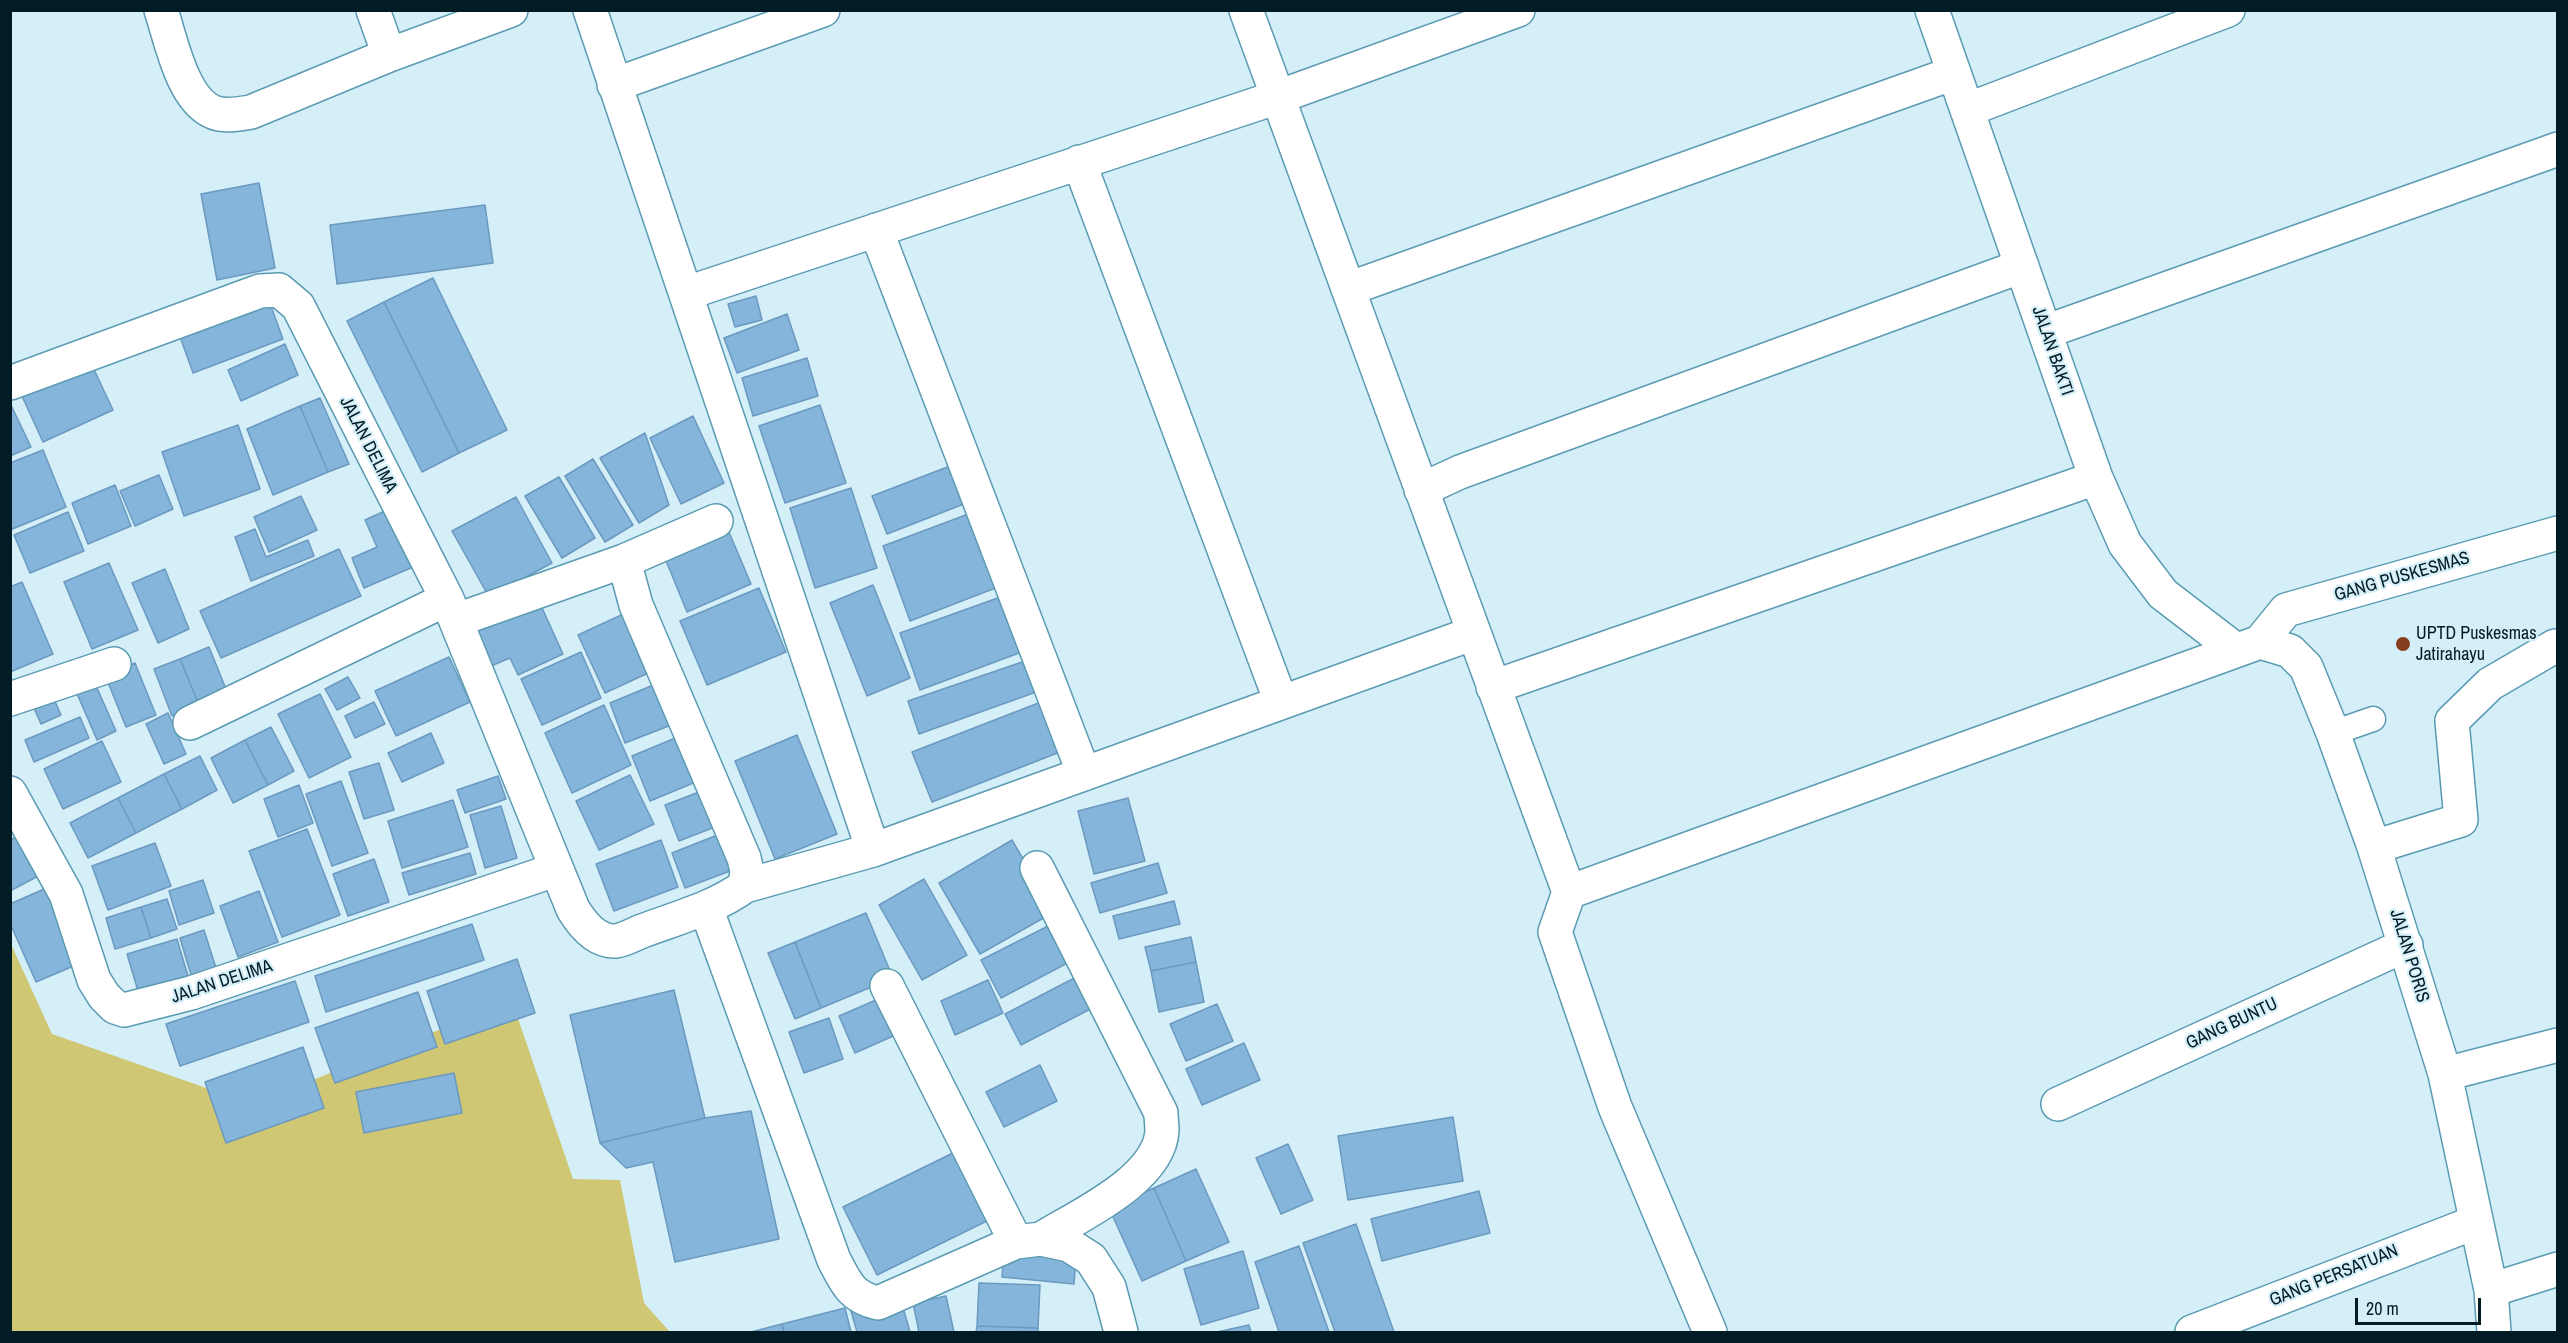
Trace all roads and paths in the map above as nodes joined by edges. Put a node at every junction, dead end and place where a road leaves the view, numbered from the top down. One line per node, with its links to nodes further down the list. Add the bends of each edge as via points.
1 (161, 10): 10 (street, via 193,98 213,112 251,112)
2 (372, 10): 10 (street)
3 (511, 10): 10 (street)
4 (590, 10): 12 (street)
5 (823, 10): 12 (street)
6 (1246, 10): 13 (street)
7 (1518, 10): 13 (street)
8 (1932, 10): 11 (street, JALAN BAKTI)
9 (2228, 10): 14 (street)
10 (389, 55)
11 (1954, 73): 14 (street, JALAN BAKTI); 19 (street)
12 (614, 85): 20 (street)
13 (1278, 97): 16 (street); 19 (street)
14 (1967, 110): 18 (street, JALAN BAKTI)
15 (2558, 149): 21 (street)
16 (1079, 162): 17 (street); 35 (street)
17 (876, 231): 20 (street); 39 (street)
18 (2022, 266): 21 (street, JALAN BAKTI); 24 (street, via 1471,468)
19 (1348, 289): 24 (street)
20 (687, 293): 42 (street)
21 (2045, 332): 23 (street, JALAN BAKTI)
22 (10, 383): 28 (street, JALAN DELIMA, via 235,298 279,290 298,306)
23 (2096, 478): 30 (street, JALAN BAKTI, via 2125,544 2163,594); 33 (street)
24 (1421, 490): 29 (street)
25 (716, 521): 27 (street)
26 (2558, 533): 30 (street, GANG PUSKESMAS, via 2286,610)
27 (624, 561): 28 (street); 45 (street, via 636,605 744,858)
28 (452, 609): 37 (street); 44 (street, JALAN DELIMA)
29 (1474, 633): 33 (street); 35 (street, JALAN DELIMA)
30 (2248, 646): 38 (street, JALAN PORIS, via 2290,651 2306,667); 46 (street)
31 (2555, 646): 41 (street, via 2490,684 2452,721 2461,820)
32 (114, 664): 34 (street)
33 (1493, 687): 46 (street)
34 (10, 699)
35 (1281, 702): 39 (street, JALAN DELIMA)
36 (2373, 719): 38 (lane)
37 (190, 723)
38 (2333, 733): 41 (street, JALAN PORIS)
39 (1084, 774): 42 (street, JALAN DELIMA)
40 (10, 793): 44 (street, JALAN DELIMA, via 66,894 94,980 104,996 124,1010 191,993)
41 (2374, 847): 48 (street, JALAN PORIS)
42 (873, 850): 45 (street, JALAN DELIMA)
43 (1037, 868): 54 (street, via 1161,1113 1162,1133 1158,1148 1143,1171 1116,1193)
44 (555, 870): 47 (street, JALAN DELIMA, via 583,926 616,941)
45 (745, 886): 47 (street, JALAN DELIMA)
46 (1569, 892): 58 (street, via 1556,932 1615,1107)
47 (706, 908): 54 (street, via 834,1260 848,1287 864,1300 878,1303)
48 (2406, 945): 51 (street, JALAN PORIS); 52 (street, GANG BUNTU)
49 (887, 986): 54 (street)
50 (2558, 1045): 51 (street)
51 (2445, 1074): 53 (street, JALAN PORIS)
52 (2058, 1104)
53 (2476, 1222): 56 (street, JALAN PORIS); 59 (street, GANG PERSATUAN)
54 (1029, 1240): 57 (street, via 1069,1245 1091,1259 1109,1287)
55 (2558, 1269): 56 (street)
56 (2491, 1290): 60 (street, JALAN PORIS)
57 (1121, 1332)
58 (1710, 1332)
59 (2192, 1332)
60 (2494, 1332)

